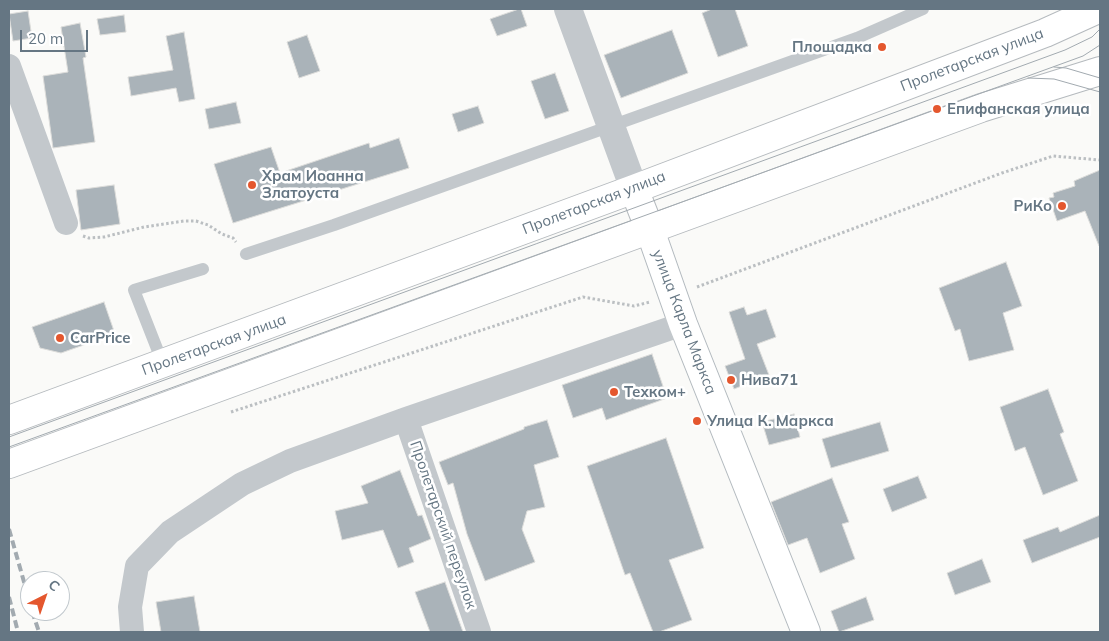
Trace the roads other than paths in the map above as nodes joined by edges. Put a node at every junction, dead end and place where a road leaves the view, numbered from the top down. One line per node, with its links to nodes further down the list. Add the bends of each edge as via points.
1 (568, 9): 6 (street, улица Карла Маркса)
2 (923, 9): 6 (lane, via 857,38)
3 (1098, 9): 7 (main road, Пролетарская улица, via 1045,33)
4 (9, 66): 8 (street)
5 (1100, 71): 9 (main road, via 981,108)
6 (610, 126): 7 (street, улица Карла Маркса); 10 (lane)
7 (634, 188): 9 (main road, улица Карла Маркса); 13 (main road, Пролетарская улица)
8 (66, 224)
9 (650, 230): 12 (main road, улица Карла Маркса); 16 (main road)
10 (246, 254)
11 (203, 269): 13 (lane, via 134,290)
12 (683, 324): 14 (street); 19 (main road, улица Карла Маркса)
13 (163, 364): 15 (main road, Пролетарская улица)
14 (406, 419): 17 (street, via 290,461 242,484 170,532 137,566 130,607); 18 (street, Пролетарский переулок)
15 (9, 420)
16 (9, 464)
17 (132, 632)
18 (479, 632)
19 (806, 632)

